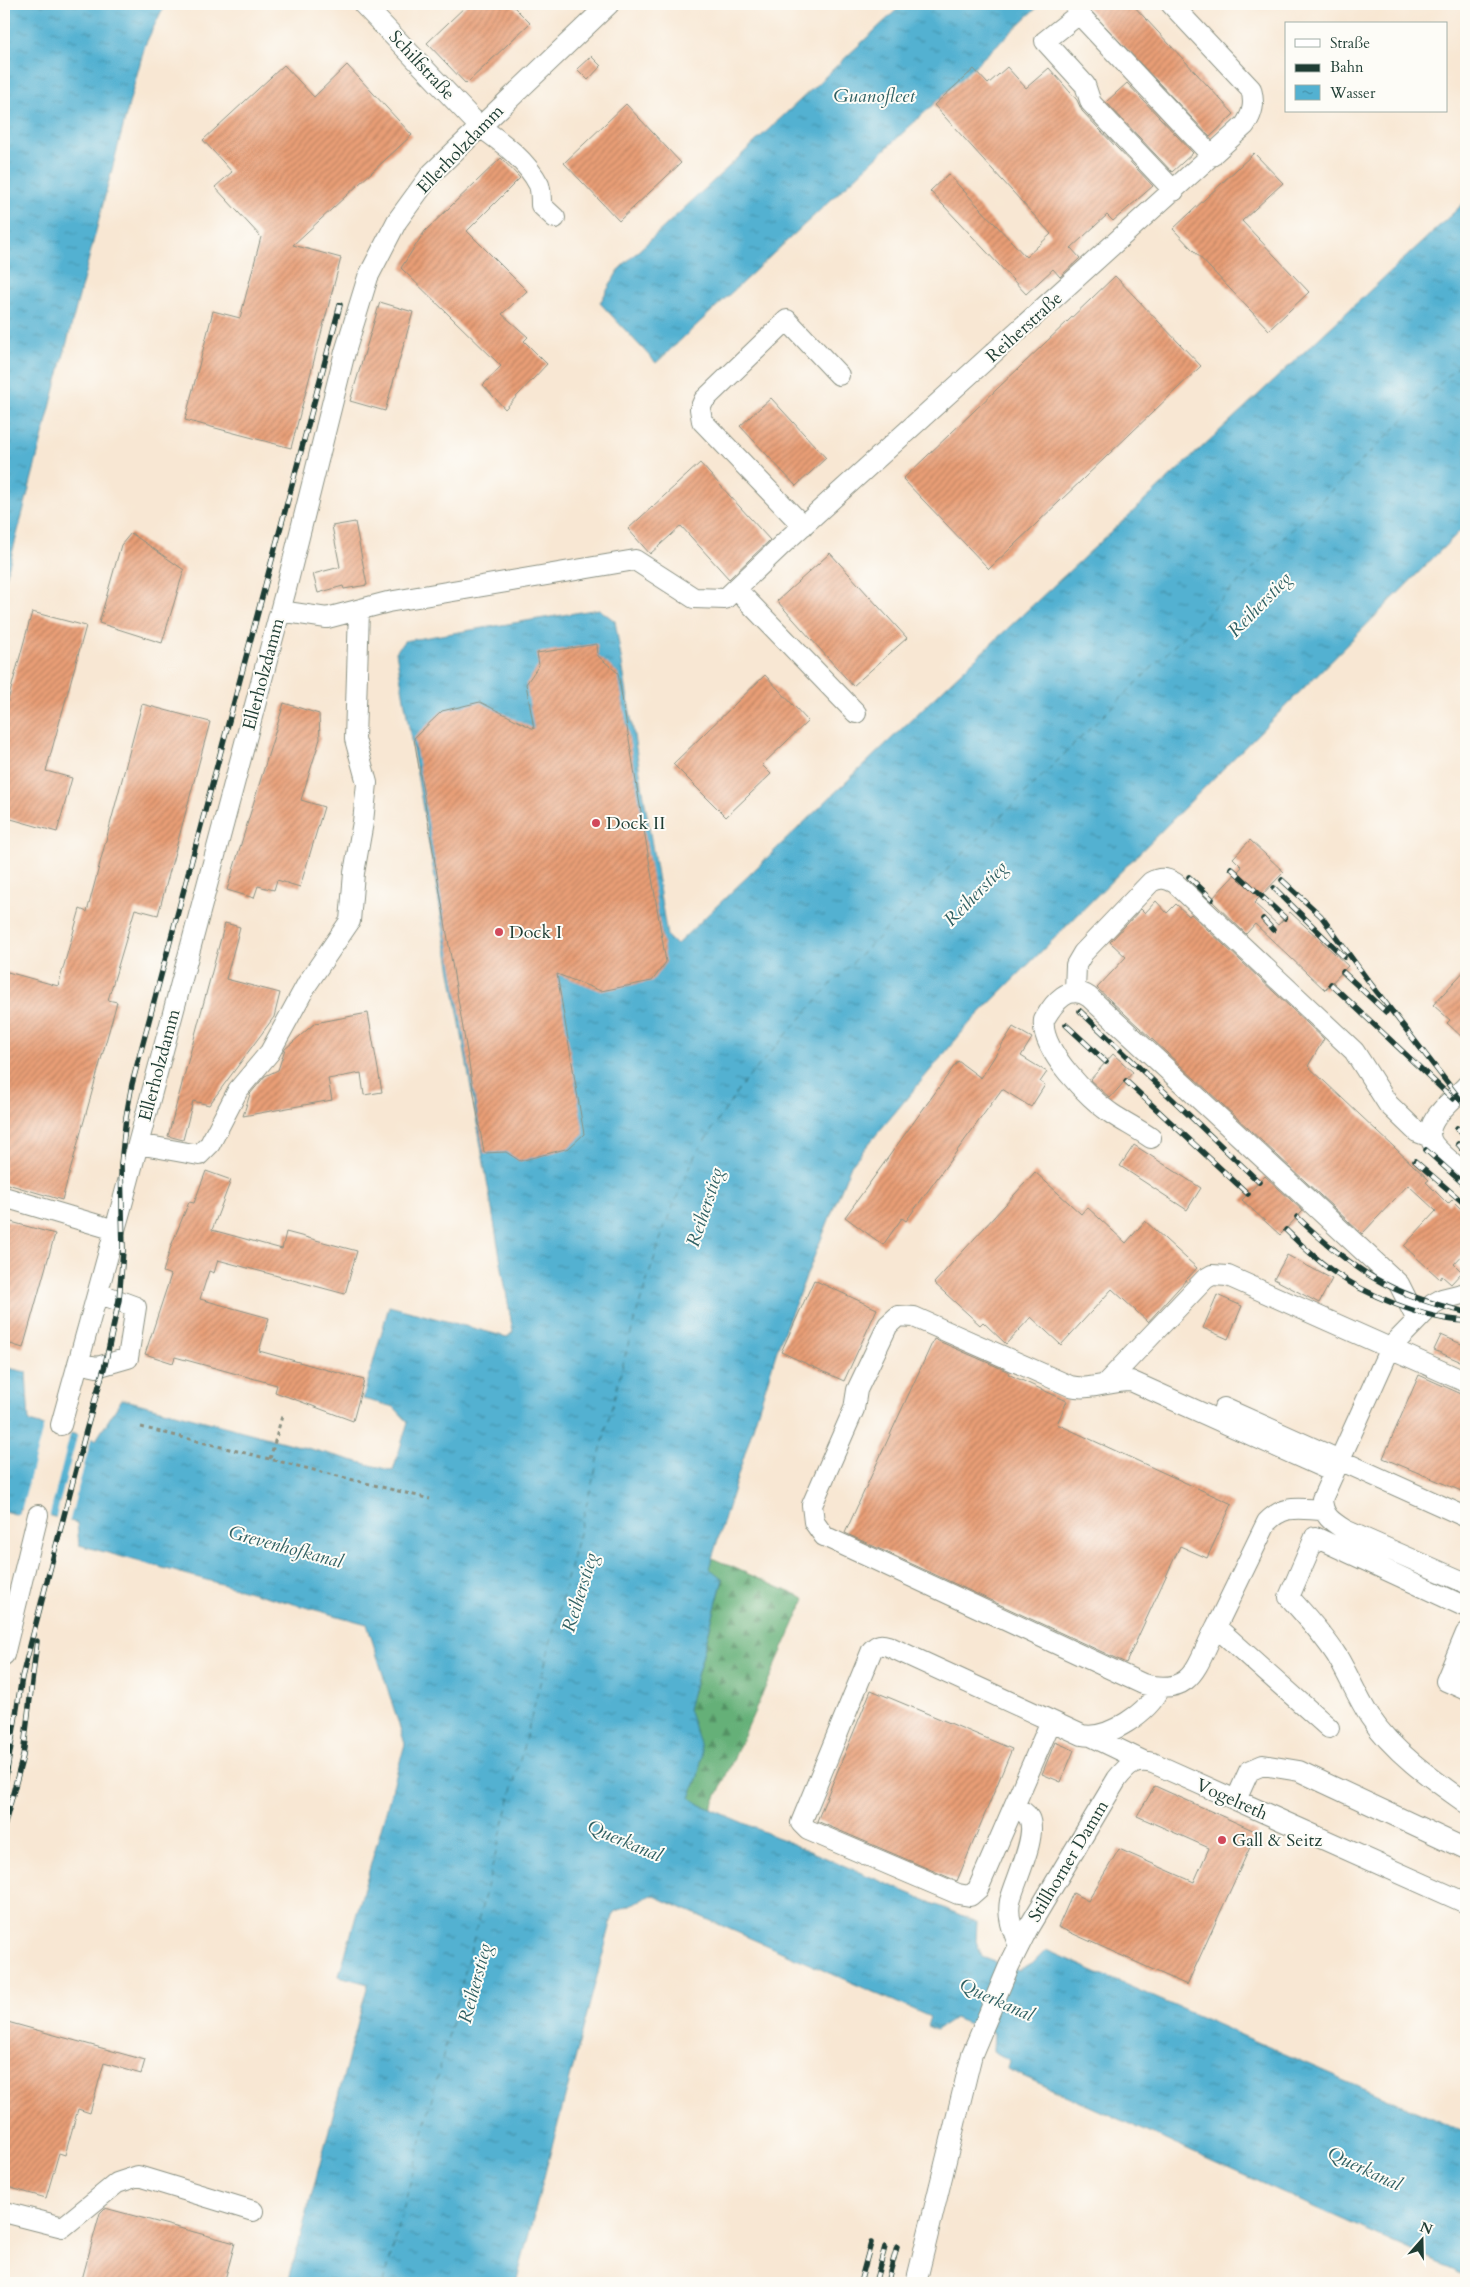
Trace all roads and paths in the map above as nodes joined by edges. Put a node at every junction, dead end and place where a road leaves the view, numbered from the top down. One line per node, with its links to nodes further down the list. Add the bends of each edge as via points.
1 (363, 4): 4 (street, Schilfstraße)
2 (609, 4): 4 (street, Ellerholzdamm)
3 (1171, 4): 5 (street, Reiherstraße, via 1244,79 1254,98 1252,116)
4 (480, 127): 7 (street, Schilfstraße, via 502,142 530,172 540,187 541,205); 12 (street, Ellerholzdamm, via 420,188 393,228 368,277 345,352)
5 (1212, 156): 6 (street, Reiherstraße); 6 (street, via 1078,14 1045,41 1086,85 1092,103)
6 (1174, 191): 9 (street, Reiherstraße)
7 (555, 218)
8 (839, 375): 9 (street, via 787,320 704,400 700,409 702,421)
9 (803, 526): 10 (street, Reiherstraße)
10 (736, 589): 11 (street, Reiherstraße, via 726,599 694,598 635,560 388,602); 13 (street)
11 (359, 610): 12 (street, Reiherstraße, via 327,618); 18 (street, via 355,739 367,783 350,921 307,984 270,1052 238,1090 210,1144 199,1155)
12 (280, 611): 18 (street, Ellerholzdamm)
13 (856, 713)
14 (1075, 991): 16 (street, via 1076,965 1083,953 1151,882 1168,879 1354,1051 1388,1104 1417,1132); 17 (street, via 1064,996 1044,1020 1052,1049 1073,1079 1092,1098 1111,1114); 22 (street, via 1089,997)
15 (1466, 1088): 16 (street, via 1433,1122)
16 (1430, 1137): 19 (street, via 1434,1145)
17 (1151, 1138)
18 (138, 1144): 21 (street, Ellerholzdamm)
19 (1466, 1175)
20 (4, 1197): 21 (street)
21 (115, 1230): 23 (street, Ellerholzdamm)
22 (1399, 1284): 25 (street); 26 (street)
23 (98, 1293): 29 (street, Ellerholzdamm); 29 (street, via 136,1307 128,1358 97,1367)
24 (1466, 1293): 25 (street)
25 (1442, 1299): 26 (street)
26 (1417, 1320): 27 (street)
27 (1390, 1348): 28 (street, via 1220,1274 1205,1279); 31 (street); 37 (street)
28 (1132, 1356): 30 (street); 32 (street, via 1135,1368)
29 (78, 1363): 34 (street, Ellerholzdamm)
30 (1119, 1382): 32 (street); 37 (street); 47 (street, via 1089,1388 1070,1386 914,1317 898,1316 888,1325 857,1390 854,1409 815,1495 812,1514 818,1530 832,1541 1142,1684)
31 (1466, 1382)
32 (1178, 1387): 37 (street)
33 (282, 1416): 36 (path)
34 (61, 1425)
35 (141, 1427): 36 (path)
36 (270, 1459): 38 (path)
37 (1336, 1465): 39 (street, via 1322,1499); 41 (street)
38 (430, 1499)
39 (1322, 1510): 42 (street, via 1328,1519 1345,1530); 44 (street, via 1287,1509 1276,1513 1268,1522)
40 (38, 1515): 46 (street)
41 (1466, 1517)
42 (1466, 1583)
43 (1466, 1607): 54 (street, via 1315,1537 1289,1597 1314,1624 1384,1735 1429,1777)
44 (1216, 1627): 47 (street, via 1189,1679 1172,1688); 50 (street)
45 (1466, 1633): 48 (street, via 1446,1681)
46 (4, 1655)
47 (1160, 1688): 51 (street, via 1156,1698 1139,1714 1100,1735)
48 (1466, 1690)
49 (1051, 1721): 51 (street, Vogelreth); 55 (street); 55 (street, Vogelreth, via 888,1646 876,1646 801,1823 808,1830 970,1896 978,1889)
50 (1329, 1728)
51 (1091, 1736): 52 (street, Vogelreth)
52 (1138, 1762): 53 (street, Vogelreth, via 1153,1763); 58 (street, Stillhorner Damm, via 1117,1779)
53 (1236, 1800): 56 (street, via 1249,1771 1263,1765 1298,1771); 57 (street, Vogelreth)
54 (1466, 1803)
55 (1014, 1807): 58 (street, via 1025,1813 1031,1824 1010,1902 1010,1922)
56 (1466, 1849)
57 (1466, 1903)
58 (1019, 1946): 61 (street, Stillhorner Damm, via 972,2054)
59 (253, 2210): 60 (street, via 138,2176 117,2183 63,2227)
60 (4, 2212)
61 (916, 2283)

